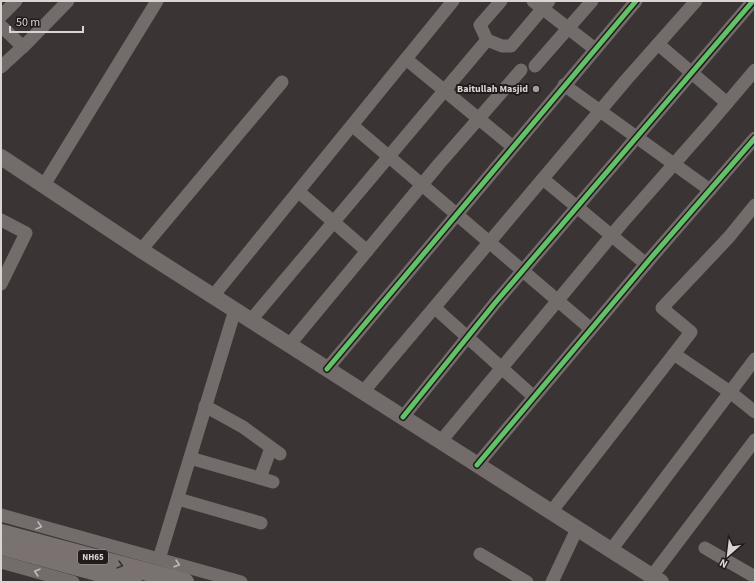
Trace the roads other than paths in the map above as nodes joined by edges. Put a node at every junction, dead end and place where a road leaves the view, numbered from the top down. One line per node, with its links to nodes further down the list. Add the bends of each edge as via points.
1 (16, 1): 11 (street)
2 (68, 1): 16 (street)
3 (157, 1): 38 (street)
4 (453, 1): 18 (street)
5 (500, 1): 14 (street, via 480,25)
6 (592, 1): 13 (street)
7 (636, 1): 17 (street)
8 (696, 1): 15 (street)
9 (752, 1): 23 (street)
10 (541, 3): 13 (street); 14 (street, via 511,46 502,46)
11 (1, 16)
12 (1, 26): 16 (street)
13 (568, 28): 17 (street); 20 (street)
14 (487, 40): 26 (street)
15 (658, 44): 23 (street); 28 (street)
16 (23, 47): 19 (street)
17 (595, 49): 25 (street)
18 (406, 59): 26 (street); 30 (street)
19 (1, 66)
20 (535, 66)
21 (521, 70): 29 (street)
22 (755, 70): 27 (street)
23 (692, 73): 27 (street); 31 (street)
24 (282, 82): 49 (street)
25 (564, 85): 28 (street); 33 (street)
26 (444, 90): 29 (street); 34 (street)
27 (727, 103): 36 (street)
28 (600, 110): 31 (street); 37 (street)
29 (478, 118): 33 (street); 39 (street)
30 (352, 126): 34 (street); 41 (street)
31 (638, 137): 36 (street); 43 (street)
32 (755, 138): 40 (street)
33 (513, 147): 44 (street)
34 (389, 156): 39 (street); 46 (street)
35 (1, 157): 38 (main road)
36 (674, 164): 40 (street); 47 (street)
37 (543, 179): 43 (street); 48 (street)
38 (44, 185): 49 (main road)
39 (422, 185): 44 (street); 50 (street)
40 (710, 190): 51 (street)
41 (299, 192): 46 (street); 54 (street)
42 (755, 205): 62 (street, via 729,237 662,308 691,332)
43 (577, 208): 47 (street); 52 (street)
44 (456, 214): 48 (street); 65 (street)
45 (1, 220): 53 (street, via 26,233)
46 (334, 222): 50 (street); 58 (street)
47 (611, 236): 51 (street); 55 (street)
48 (490, 243): 52 (street); 56 (street)
49 (141, 250): 54 (main road)
50 (367, 251): 61 (street)
51 (646, 264): 59 (street)
52 (523, 271): 55 (street); 60 (street)
53 (1, 284)
54 (213, 296): 57 (main road)
55 (558, 300): 59 (street); 64 (street)
56 (435, 308): 60 (street); 66 (street)
57 (234, 310): 58 (main road); 69 (street)
58 (251, 320): 61 (main road)
59 (591, 329): 68 (street)
60 (467, 337): 64 (street); 71 (street)
61 (289, 345): 65 (main road)
62 (674, 354): 67 (street); 79 (street)
63 (755, 359): 67 (street)
64 (502, 368): 68 (street); 73 (street)
65 (327, 369): 66 (main road)
66 (363, 392): 71 (main road)
67 (730, 392): 70 (street); 86 (street)
68 (534, 397): 75 (street)
69 (206, 406): 74 (street); 76 (street, via 243,427 276,451)
70 (755, 412)
71 (402, 417): 73 (main road)
72 (755, 440): 92 (street)
73 (441, 441): 75 (main road)
74 (190, 458): 76 (street); 78 (street)
75 (477, 465): 79 (main road)
76 (260, 478): 77 (street)
77 (274, 482)
78 (178, 498): 81 (street); 88 (street)
79 (551, 512): 82 (main road)
80 (1, 516): 88 (street, one-way to 88)
81 (261, 523)
82 (577, 529): 86 (main road); 97 (street)
83 (1, 533): 94 (highway, NH65, one-way to 94)
84 (1, 546): 90 (highway, NH65)
85 (706, 548): 91 (street)
86 (611, 550): 92 (main road)
87 (480, 554): 96 (street)
88 (159, 559): 95 (street, one-way to 95)
89 (1, 562): 90 (street, one-way to 89)
90 (66, 575): 93 (highway, NH65)
91 (755, 577)
92 (656, 579)
93 (133, 582)
94 (185, 582)
95 (241, 582)
96 (527, 582)
97 (552, 582)

